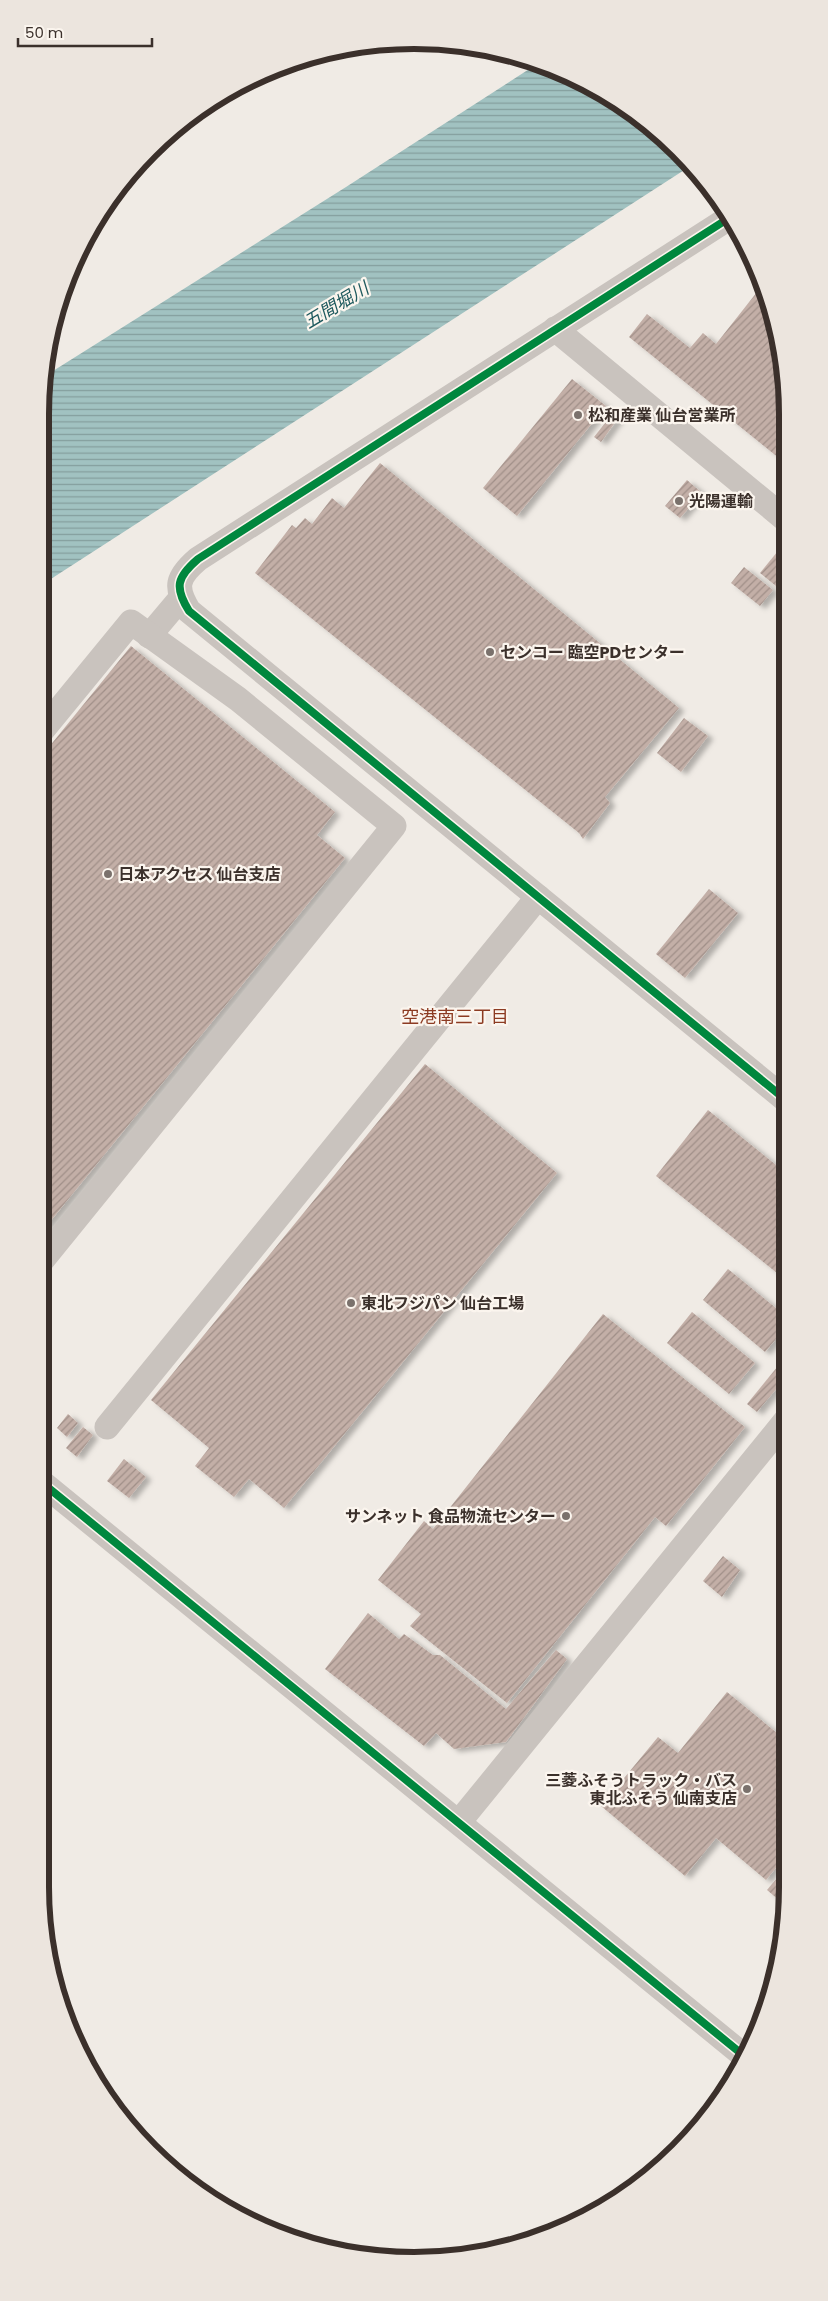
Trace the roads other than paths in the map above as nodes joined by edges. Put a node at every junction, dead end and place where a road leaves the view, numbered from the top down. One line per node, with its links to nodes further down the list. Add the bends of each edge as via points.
1 (724, 221): 2 (street)
2 (554, 329): 3 (street); 4 (street, via 198,559 186,569 178,583)
3 (779, 514)
4 (181, 598): 5 (street); 7 (street, via 189,611)
5 (149, 636): 6 (street, via 131,622); 8 (street, via 238,699)
6 (49, 722)
7 (417, 798): 8 (street); 9 (street)
8 (394, 826): 11 (street)
9 (538, 897): 10 (street); 12 (street)
10 (779, 1094)
11 (49, 1252)
12 (107, 1427)
13 (779, 1429): 15 (street)
14 (49, 1488): 15 (street)
15 (459, 1822): 16 (street)
16 (740, 2053)

